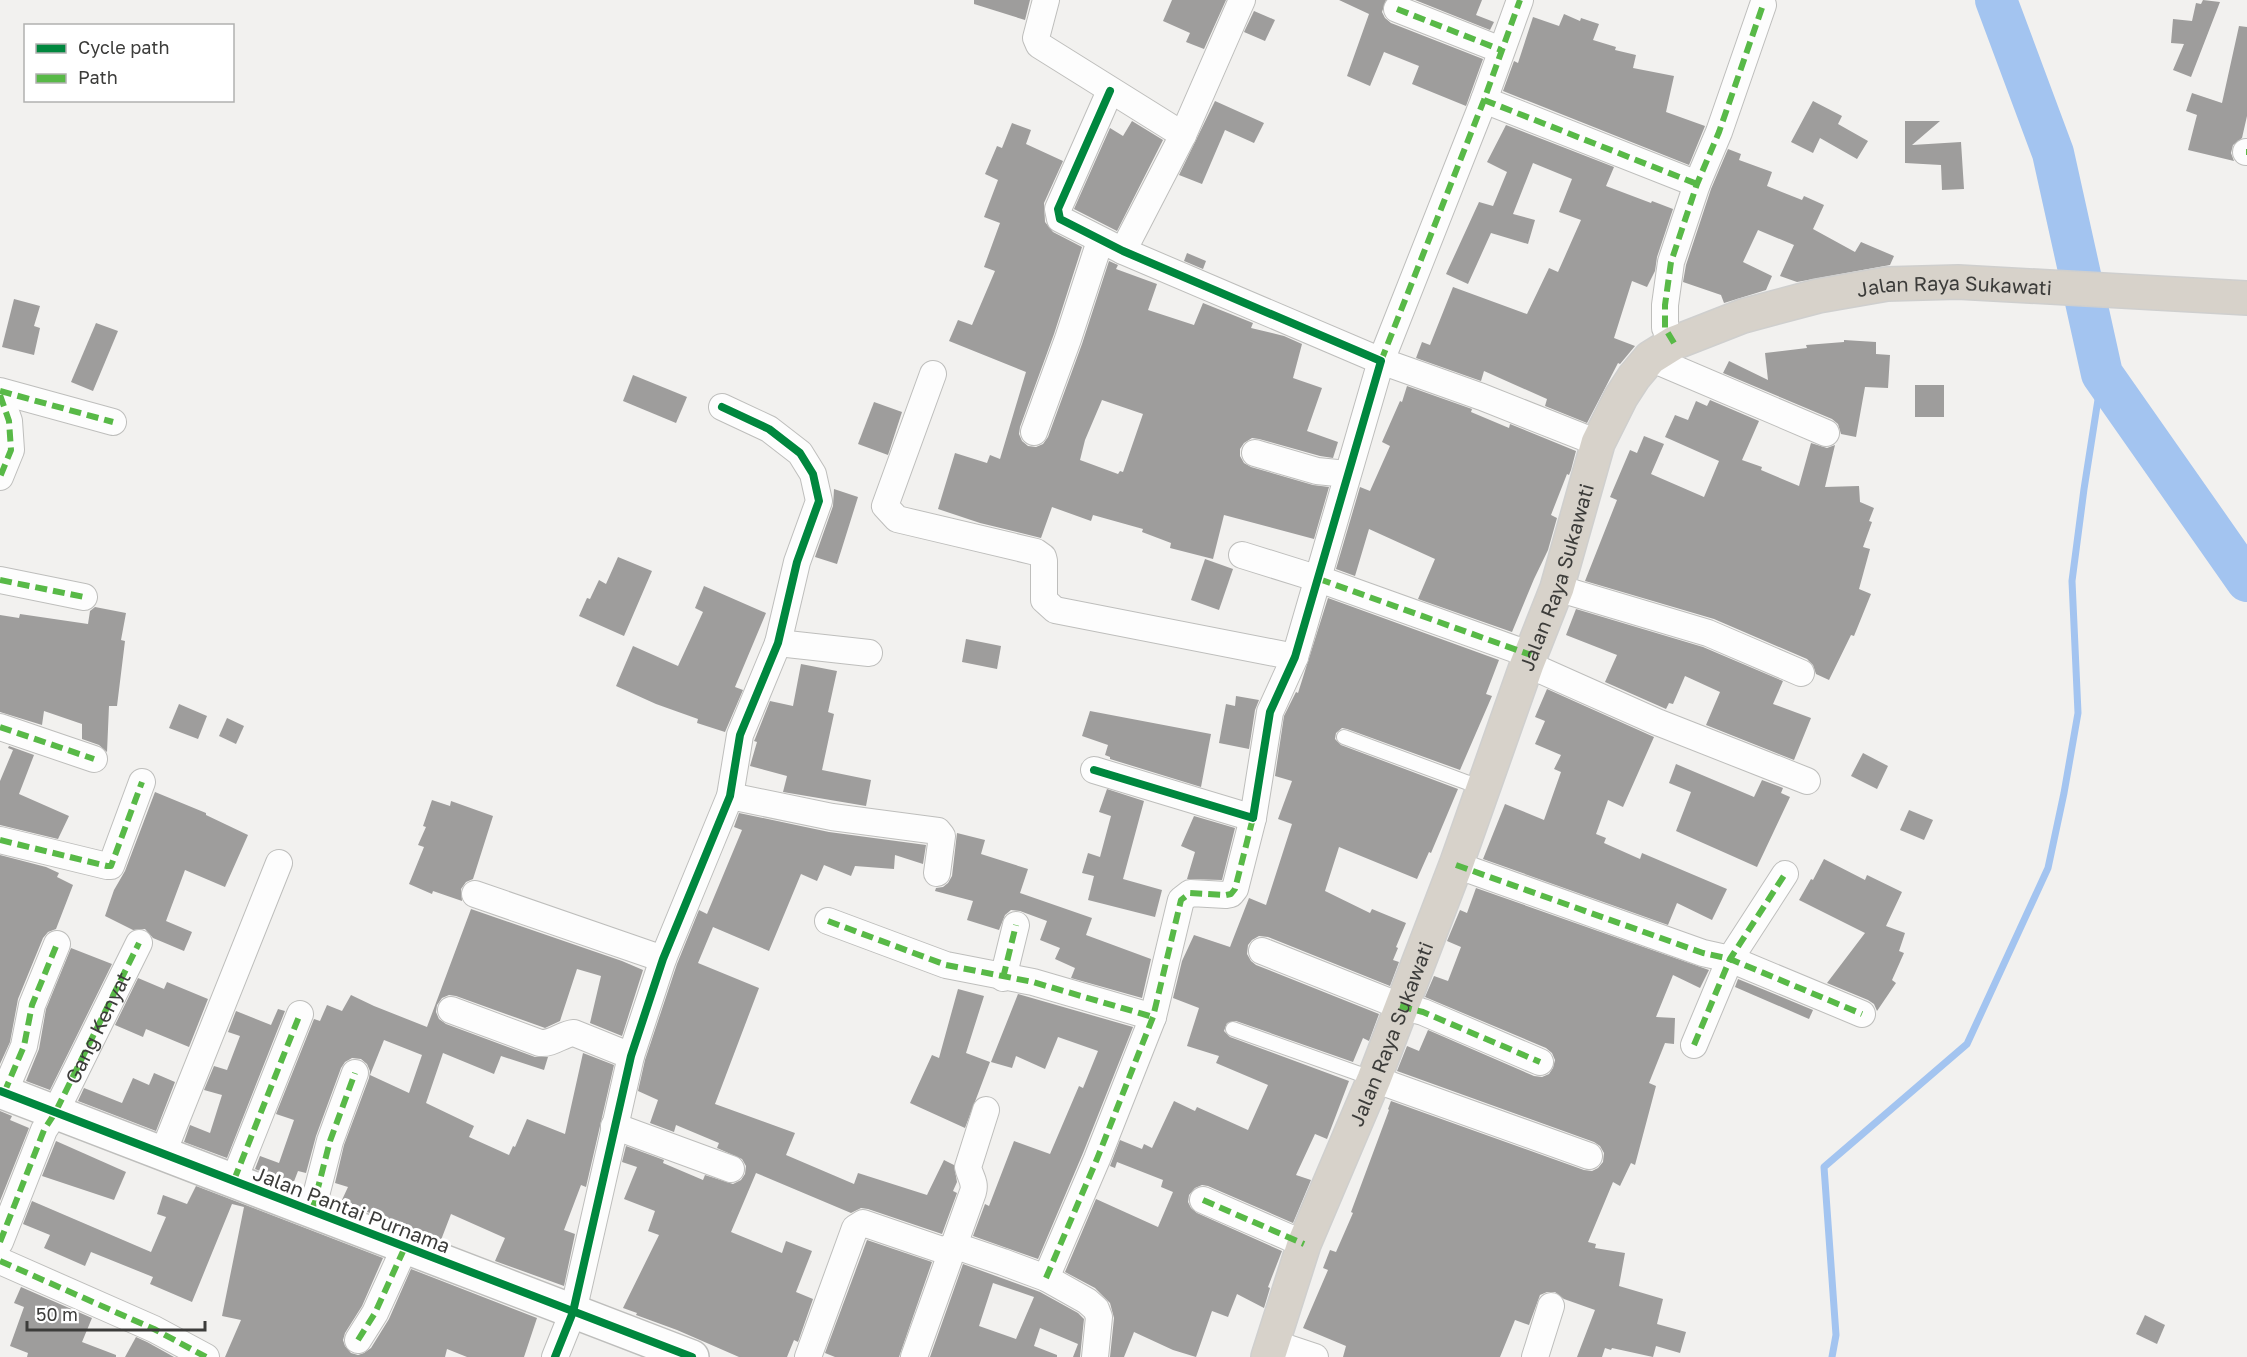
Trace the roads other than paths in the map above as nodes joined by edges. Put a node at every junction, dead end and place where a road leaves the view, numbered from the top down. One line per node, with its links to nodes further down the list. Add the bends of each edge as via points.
1 (1046, 0): 7 (street, via 1036,38 1039,45)
2 (1242, 0): 9 (street)
3 (1520, 0): 6 (street)
4 (1763, 5): 10 (street)
5 (1397, 9): 6 (street)
6 (1501, 50): 8 (street)
7 (1110, 91): 9 (street); 11 (street, via 1058,209 1058,217)
8 (1484, 100): 10 (street); 14 (street)
9 (1183, 135): 11 (street)
10 (1697, 184): 13 (street, via 1671,262)
11 (1111, 246): 14 (street); 19 (street, via 1068,339)
12 (2238, 297): 13 (highway, Jalan Raya Sukawati, via 1958,282 1887,284 1818,296 1743,316)
13 (1662, 351): 20 (street); 21 (highway, Jalan Raya Sukawati, via 1634,377)
14 (1381, 361): 21 (street); 23 (street)
15 (933, 374): 32 (street, via 885,506 897,519 1036,552 1044,561 1044,600 1055,610)
16 (0, 393): 18 (street); 24 (street, via 9,421 10,450)
17 (722, 407): 30 (street, via 769,429 800,453 813,474 819,501 797,562)
18 (113, 422)
19 (1034, 432)
20 (1826, 433)
21 (1598, 443): 28 (highway, Jalan Raya Sukawati)
22 (1255, 453): 23 (street, via 1317,471)
23 (1347, 474): 26 (street)
24 (0, 477)
25 (1242, 555): 26 (street)
26 (1319, 579): 32 (street); 33 (street)
27 (0, 580): 29 (street)
28 (1557, 588): 33 (highway, Jalan Raya Sukawati); 34 (street, via 1707,633)
29 (84, 597)
30 (778, 643): 31 (street); 42 (street, via 740,735)
31 (869, 652)
32 (1295, 657): 43 (street, via 1270,711)
33 (1529, 660): 39 (street, via 1657,722); 41 (highway, Jalan Raya Sukawati)
34 (1801, 673)
35 (0, 727): 37 (street)
36 (1344, 737): 41 (lane)
37 (94, 759)
38 (1094, 770): 43 (street)
39 (1807, 781)
40 (142, 782): 44 (street, via 111,866)
41 (1482, 788): 46 (highway, Jalan Raya Sukawati)
42 (730, 796): 47 (street, via 832,818 938,831 942,836); 56 (street)
43 (1253, 818): 62 (street, via 1231,894 1190,892 1181,900)
44 (0, 840)
45 (279, 863): 73 (street)
46 (1456, 865): 55 (street); 58 (highway, Jalan Raya Sukawati)
47 (936, 873)
48 (1785, 874): 55 (street)
49 (475, 894): 56 (street)
50 (828, 921): 57 (street, via 946,965)
51 (1016, 925): 57 (street)
52 (140, 943): 71 (street, Gang Kenyat)
53 (57, 944): 69 (street, via 32,1005 24,1046)
54 (1262, 951): 58 (street)
55 (1720, 956): 61 (street); 64 (street)
56 (663, 959): 65 (street)
57 (1003, 978): 62 (street, via 1033,982)
58 (1400, 1006): 66 (street); 68 (highway, Jalan Raya Sukawati)
59 (450, 1010): 65 (street, via 540,1043 570,1033)
60 (300, 1014): 76 (street)
61 (1862, 1014)
62 (1153, 1017): 84 (street)
63 (1233, 1029): 68 (lane)
64 (1694, 1045)
65 (631, 1056): 72 (street)
66 (1540, 1062)
67 (355, 1073): 78 (street, via 330,1141)
68 (1374, 1079): 74 (street); 80 (highway, Jalan Raya Sukawati)
69 (2, 1092): 71 (street, Jalan Pantai Purnama)
70 (986, 1110): 81 (street, via 969,1167 975,1186)
71 (56, 1113): 73 (street, Jalan Pantai Purnama); 79 (street, Gang Kenyat, via 44,1130)
72 (614, 1126): 75 (street); 86 (street)
73 (163, 1153): 76 (street, Jalan Pantai Purnama)
74 (1589, 1156)
75 (731, 1169)
76 (234, 1180): 78 (street, Jalan Pantai Purnama)
77 (1203, 1200): 80 (street)
78 (312, 1211): 82 (street, Jalan Pantai Purnama)
79 (0, 1242)
80 (1304, 1244): 88 (highway, Jalan Raya Sukawati)
81 (956, 1246): 84 (street); 92 (street, via 942,1250 858,1224); 93 (street)
82 (405, 1247): 86 (street, Jalan Pantai Purnama); 87 (street)
83 (0, 1261): 89 (street, via 154,1329)
84 (1046, 1278): 94 (street, via 1096,1309 1099,1317)
85 (1551, 1306): 96 (street)
86 (573, 1312): 90 (street); 91 (street, Jalan Pantai Purnama)
87 (358, 1340)
88 (1270, 1350): 95 (street)
89 (206, 1357)
90 (555, 1357)
91 (692, 1357)
92 (808, 1357)
93 (914, 1357)
94 (1095, 1357)
95 (1315, 1357)
96 (1535, 1357)

